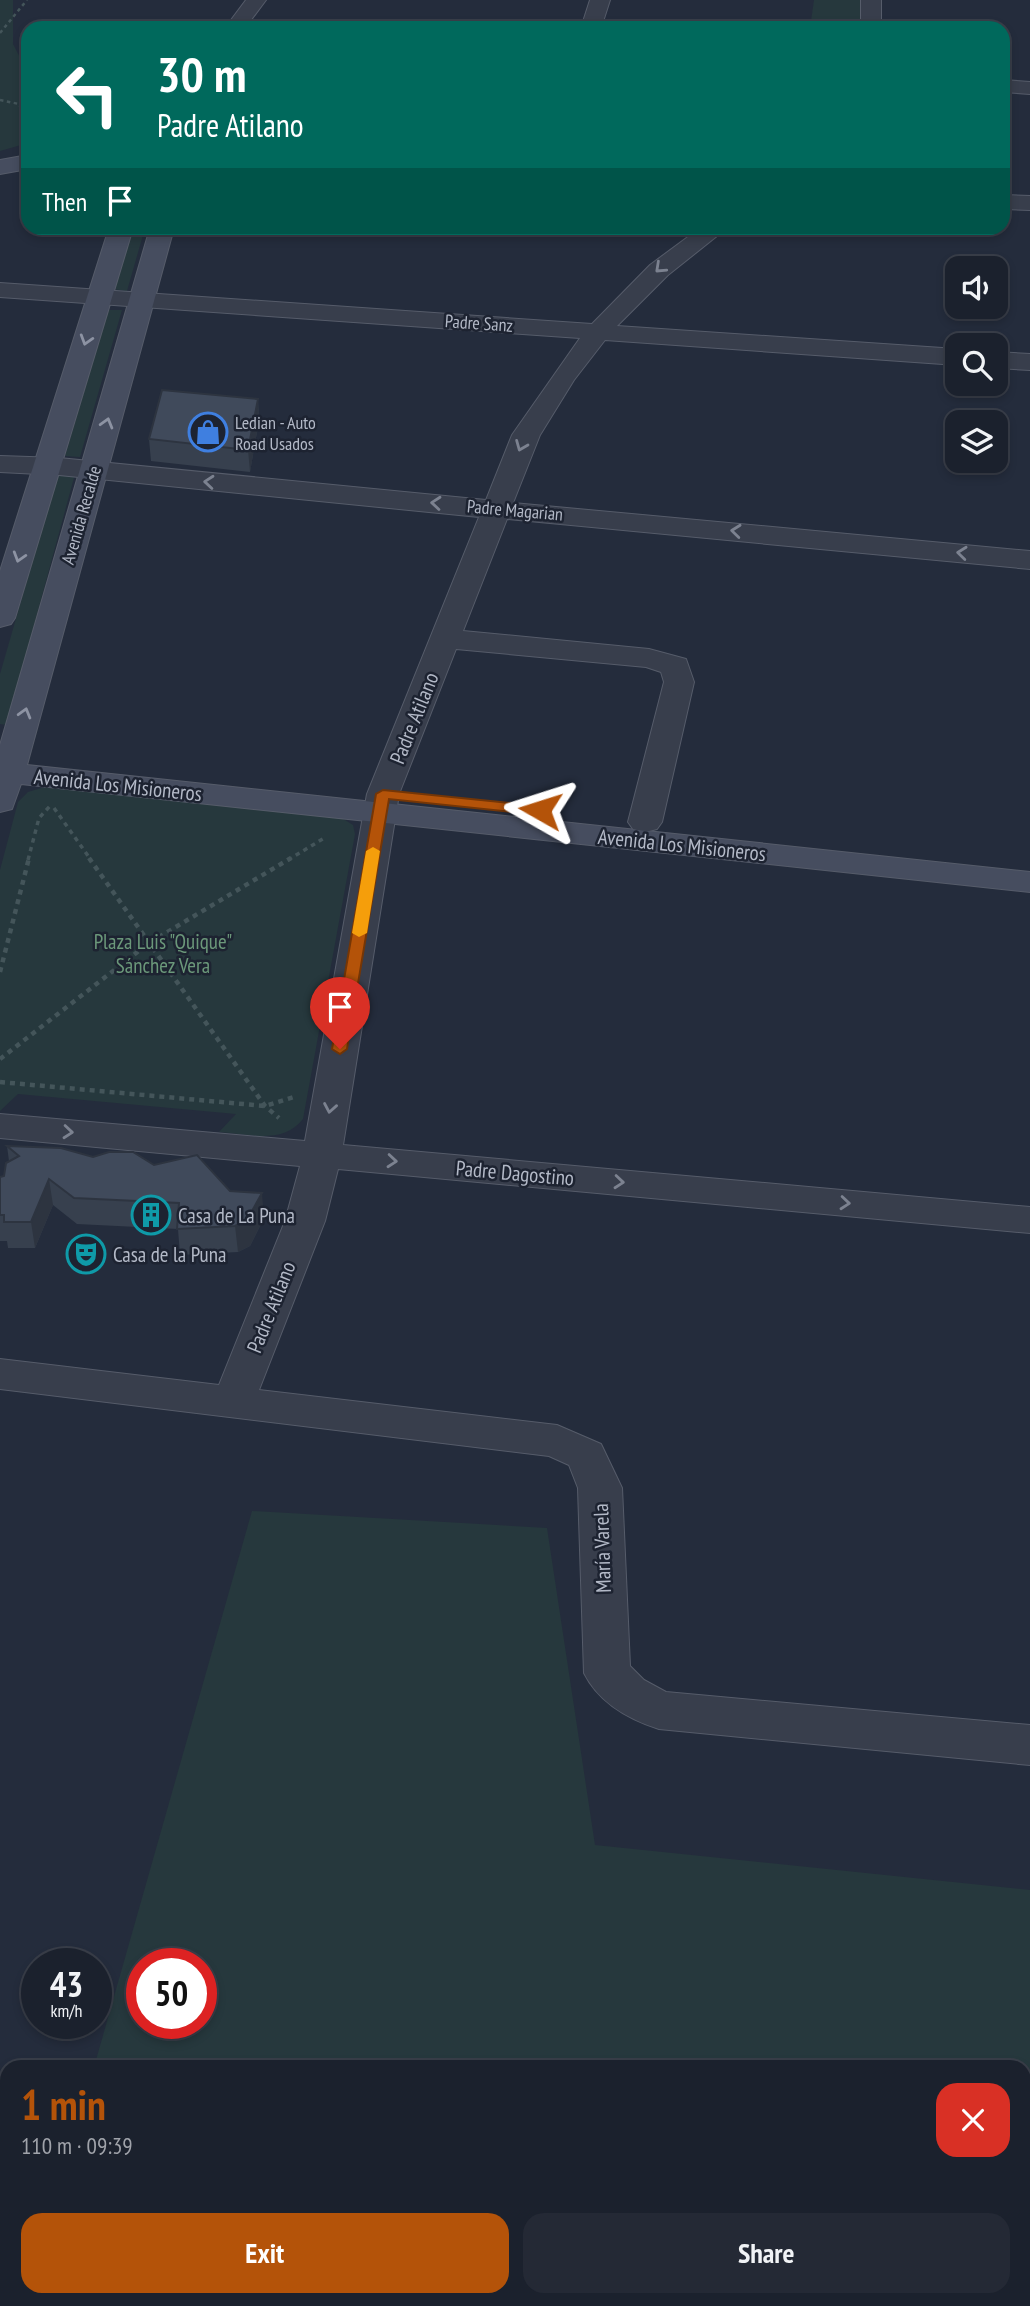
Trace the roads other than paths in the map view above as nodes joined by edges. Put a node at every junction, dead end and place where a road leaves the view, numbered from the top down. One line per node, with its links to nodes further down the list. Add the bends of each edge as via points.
1 (256, 0): 4 (street)
2 (600, 0): 5 (street)
3 (871, 0): 6 (street)
4 (240, 21)
5 (594, 21)
6 (871, 21)
7 (1010, 87): 8 (street)
8 (1030, 88)
9 (21, 163): 10 (main road)
10 (0, 167)
11 (21, 182): 12 (main road)
12 (0, 185)
13 (1010, 202): 14 (street)
14 (1030, 203)
15 (119, 235): 19 (main road)
16 (160, 235): 20 (main road, Avenida Recalde)
17 (705, 235): 21 (street, Padre Atilano, one-way to 21, via 661,266)
18 (0, 290): 19 (street, Padre Sanz)
19 (99, 296): 20 (street, Padre Sanz); 26 (main road, one-way to 26)
20 (142, 299): 21 (street, Padre Sanz); 27 (main road, Avenida Recalde, one-way to 20)
21 (601, 331): 22 (street, Padre Sanz); 28 (street, Padre Atilano, one-way to 28, via 542,407)
22 (945, 356)
23 (1008, 361): 24 (street)
24 (1030, 362)
25 (0, 464): 26 (street, Padre Magarian)
26 (46, 468): 27 (street, Padre Magarian, via 71,465); 30 (main road, one-way to 30)
27 (93, 472): 28 (street, Padre Magarian, one-way to 27); 32 (main road, Avenida Recalde, one-way to 27)
28 (496, 508): 29 (street, Padre Magarian, one-way to 28); 31 (street, Padre Atilano)
29 (1030, 560)
30 (0, 618)
31 (446, 639): 33 (street, Padre Atilano); 34 (street, via 649,658 675,666 679,682)
32 (4, 771): 33 (main road, Avenida Los Misioneros)
33 (381, 803): 34 (main road, Avenida Los Misioneros); 36 (main road, Avenida Los Misioneros); 38 (street, Padre Atilano, one-way to 38)
34 (645, 822): 35 (main road, Avenida Los Misioneros)
35 (1030, 862)
36 (1030, 882)
37 (0, 1126): 38 (street, Padre Dagostino, one-way to 38)
38 (322, 1155): 39 (street, Padre Dagostino, one-way to 39); 41 (street, Padre Atilano, via 305,1221)
39 (1030, 1220)
40 (0, 1374): 41 (street, María Varela)
41 (232, 1404): 42 (street, María Varela, via 557,1441 586,1455 600,1488 607,1673 627,1693 659,1710)
42 (1030, 1745)

